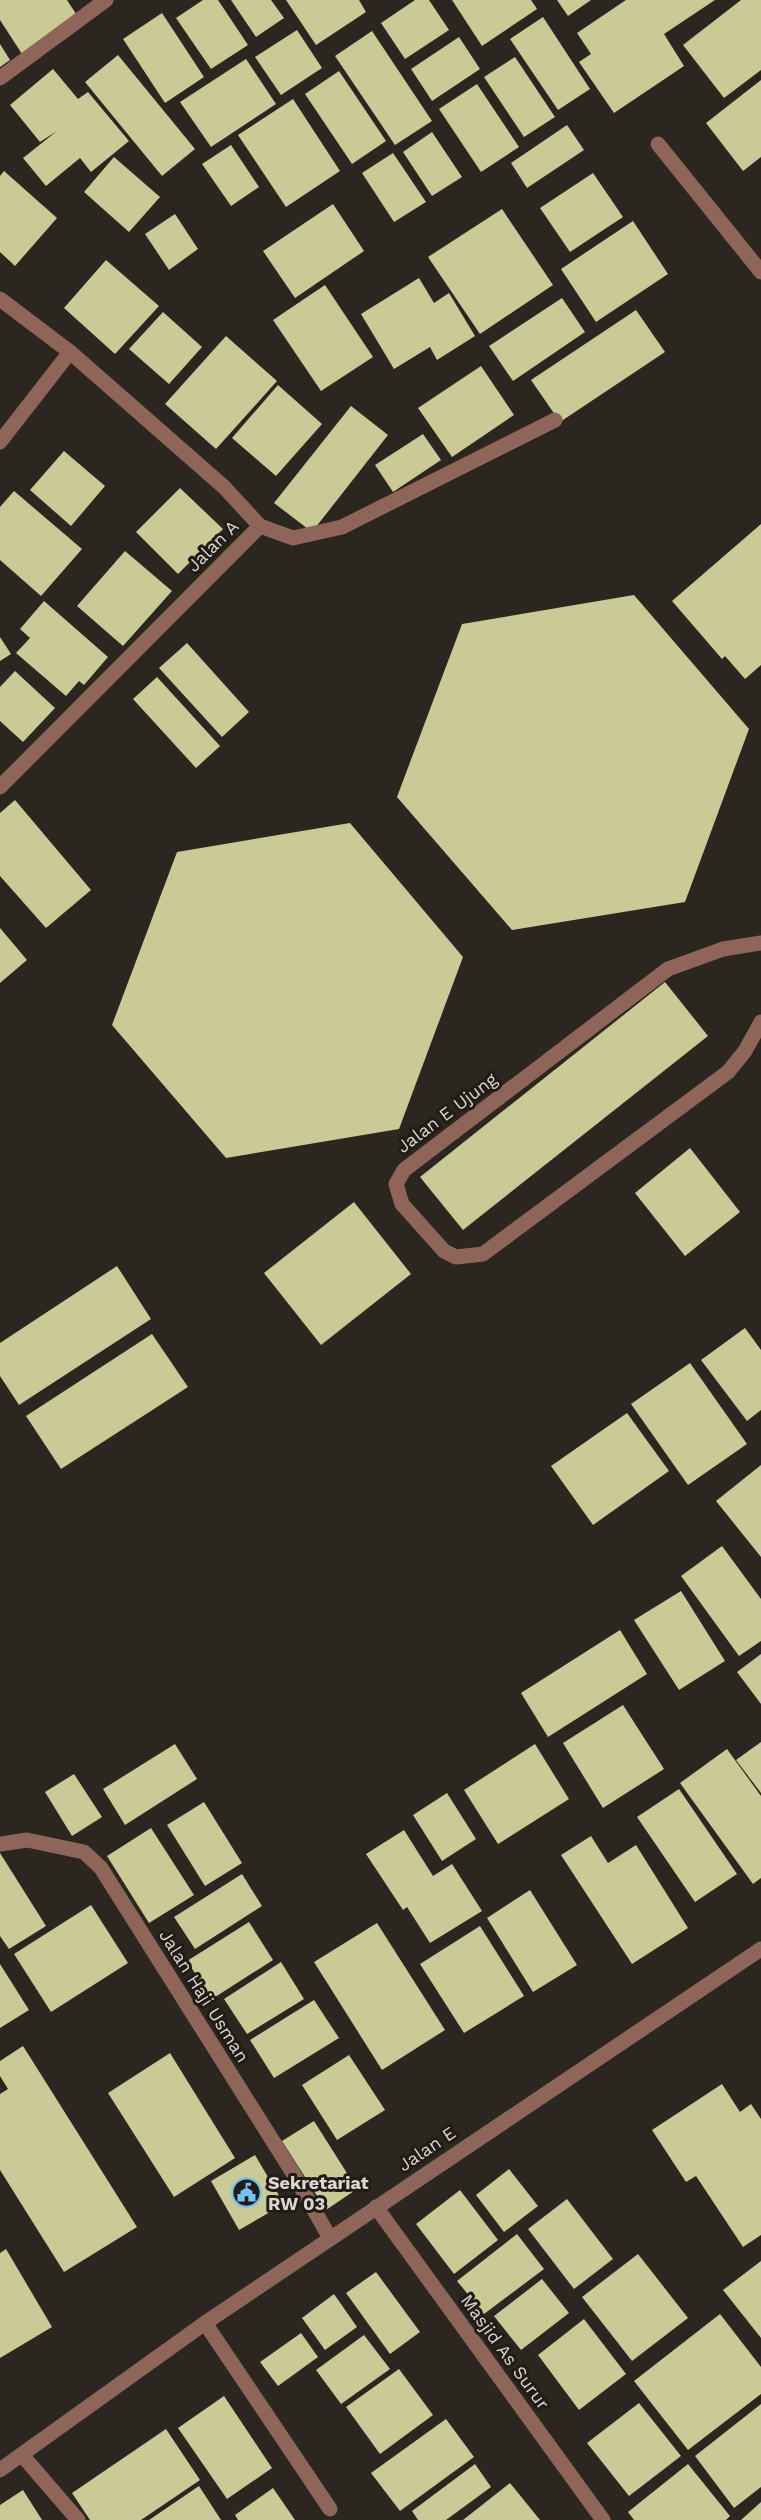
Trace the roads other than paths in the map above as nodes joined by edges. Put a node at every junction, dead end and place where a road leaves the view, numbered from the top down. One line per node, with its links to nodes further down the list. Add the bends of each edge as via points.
1 (106, 0): 2 (street)
2 (0, 78)
3 (658, 144): 4 (street)
4 (761, 272)
5 (0, 299): 6 (street, Jalan A)
6 (70, 352): 8 (street); 9 (street, Jalan A, via 224,488)
7 (555, 420): 9 (street, via 342,527 292,538)
8 (0, 442)
9 (260, 526): 10 (street, Jalan A)
10 (0, 787)
11 (761, 943): 12 (street, Jalan E Ujung, via 723,949 668,969 404,1170 396,1184 402,1204 444,1251 456,1257 483,1254 728,1072)
12 (761, 1022)
13 (0, 1844): 16 (street, Jalan Haji Usman, via 27,1840 84,1852 100,1868)
14 (761, 1949): 15 (street, Jalan E)
15 (376, 2207): 16 (street, Jalan E); 22 (street, Masjid As Surur)
16 (330, 2238): 17 (street, Jalan E)
17 (205, 2323): 18 (street, Jalan E); 20 (street)
18 (22, 2455): 19 (street, Jalan E); 21 (street)
19 (0, 2470)
20 (330, 2509)
21 (78, 2520)
22 (603, 2520)

